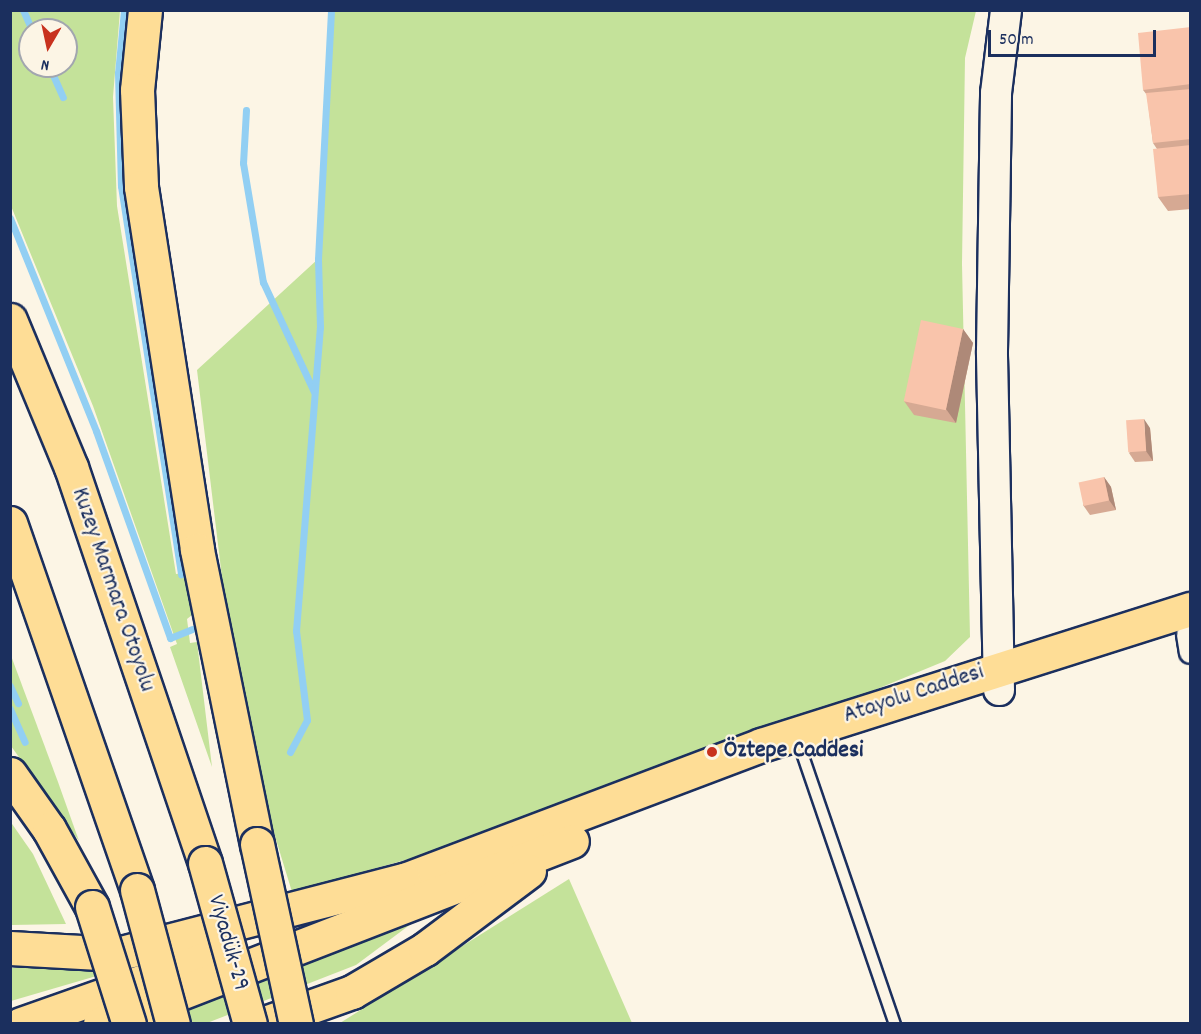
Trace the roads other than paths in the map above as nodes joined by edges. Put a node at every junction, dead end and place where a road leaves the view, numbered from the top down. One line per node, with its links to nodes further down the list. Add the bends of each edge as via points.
1 (145, 10): 19 (main road, bridge, via 136,90 143,198 197,550)
2 (1006, 10): 6 (street, via 996,93 992,351)
3 (10, 320): 10 (main road, Kuzey Marmara Otoyolu, via 70,467)
4 (10, 523): 16 (main road, bridge, via 137,890)
5 (1190, 632): 6 (main road, Atayolu Caddesi)
6 (999, 679): 7 (main road, Atayolu Caddesi); 11 (main road, Atayolu Caddesi, via 761,745)
7 (801, 750): 9 (main road, Atayolu Caddesi); 20 (lane)
8 (10, 774): 15 (main road, bridge, via 49,829 92,907)
9 (572, 841): 14 (main road); 18 (main road, via 425,949 352,992)
10 (205, 863): 17 (main road, Viyadük-29, bridge)
11 (404, 880): 12 (main road, via 117,954); 13 (main road, via 351,907)
12 (10, 948)
13 (21, 1023)
14 (100, 1023)
15 (129, 1023)
16 (173, 1023)
17 (250, 1023)
18 (262, 1023)
19 (296, 1023)
20 (895, 1023)

